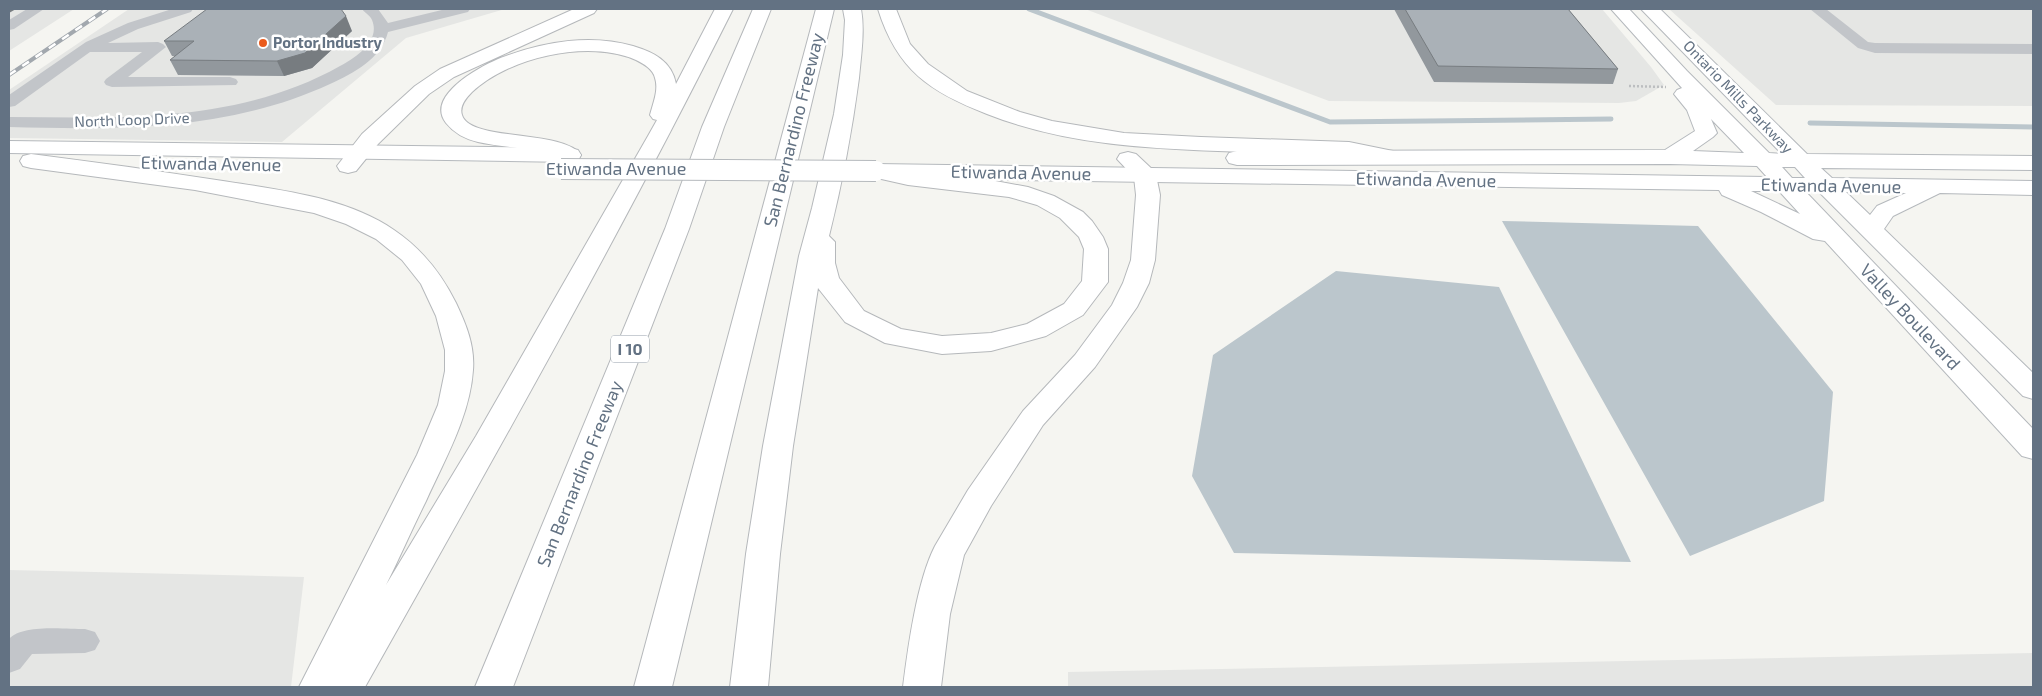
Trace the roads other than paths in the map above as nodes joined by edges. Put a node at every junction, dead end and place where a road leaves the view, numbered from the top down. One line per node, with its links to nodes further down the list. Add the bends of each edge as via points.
1 (37, 9): 15 (street)
2 (186, 9): 17 (street, via 134,26)
3 (369, 9): 16 (street, via 380,20)
4 (463, 9): 16 (street)
5 (588, 9): 28 (main road, via 447,74 422,90)
6 (724, 9): 25 (main road)
7 (762, 9): 51 (main road, San Bernardino Freeway / I 10)
8 (825, 9): 52 (main road, San Bernardino Freeway)
9 (852, 9): 42 (main road, via 852,55 844,114)
10 (887, 9): 26 (main road, via 900,44 932,78 957,94 1014,117 1110,137 1175,143 1350,148)
11 (1620, 9): 20 (main road, Ontario Mills Parkway)
12 (1638, 9): 19 (main road, via 1673,42)
13 (1650, 9): 19 (main road, Ontario Mills Parkway)
14 (1818, 9): 18 (street, via 1863,45 1875,48)
15 (9, 26)
16 (382, 29): 23 (street, North Loop Drive, via 371,51 343,71 301,91 237,111 155,123)
17 (88, 48): 21 (street, via 158,48 112,82); 22 (street)
18 (2033, 49)
19 (1694, 51): 32 (main road, Ontario Mills Parkway)
20 (1674, 81): 27 (main road, via 1697,110 1706,133); 29 (main road, Ontario Mills Parkway)
21 (230, 82)
22 (9, 102)
23 (9, 122)
24 (9, 147): 28 (main road, Etiwanda Avenue)
25 (650, 151): 33 (main road, via 648,141 665,100 667,82 657,64 631,51 580,47 525,56 491,69 456,95 451,108 457,127 486,138 550,147); 50 (main road, via 489,440)
26 (1390, 157): 27 (main road, Etiwanda Avenue); 36 (main road, Etiwanda Avenue)
27 (1670, 157): 29 (main road, Etiwanda Avenue)
28 (354, 159): 31 (main road, Etiwanda Avenue); 33 (main road, Etiwanda Avenue)
29 (1763, 160): 32 (main road, Etiwanda Avenue); 38 (main road, Ontario Mills Parkway)
30 (9, 161): 31 (main road, Etiwanda Avenue)
31 (31, 161): 49 (main road, via 165,178 322,206 370,226 401,246 423,266 441,293 459,344 459,372 452,404 418,484)
32 (1801, 161): 34 (main road, Etiwanda Avenue); 39 (main road, Ontario Mills Parkway)
33 (565, 162): 35 (main road, Etiwanda Avenue, bridge)
34 (2033, 163)
35 (877, 164): 36 (main road, Etiwanda Avenue); 42 (main road, via 910,179 1000,188 1064,209 1079,221 1094,242 1098,256 1094,282 1068,314 1031,332 997,342 969,346 938,345 884,334 838,301 827,281 822,257)
36 (1136, 167): 37 (main road, Etiwanda Avenue); 54 (main road, via 1148,195 1143,260 1136,284 1124,307 1085,361 1033,418 978,498 947,554 932,614)
37 (1717, 185): 38 (main road, Etiwanda Avenue); 44 (main road)
38 (1787, 186): 39 (main road, Etiwanda Avenue); 44 (main road, Valley Boulevard)
39 (1827, 186): 40 (main road, Etiwanda Avenue); 43 (main road, Valley Boulevard)
40 (1938, 187): 41 (main road, Etiwanda Avenue); 43 (main road, via 1885,211)
41 (2033, 188)
42 (824, 208): 53 (main road, via 811,256 778,446)
43 (1871, 229): 45 (main road, Valley Boulevard)
44 (1841, 243): 46 (main road, Valley Boulevard)
45 (2033, 388)
46 (2033, 448)
47 (85, 642): 48 (street, via 24,642)
48 (9, 660)
49 (318, 687)
50 (345, 687)
51 (494, 687)
52 (653, 687)
53 (749, 687)
54 (922, 687)

